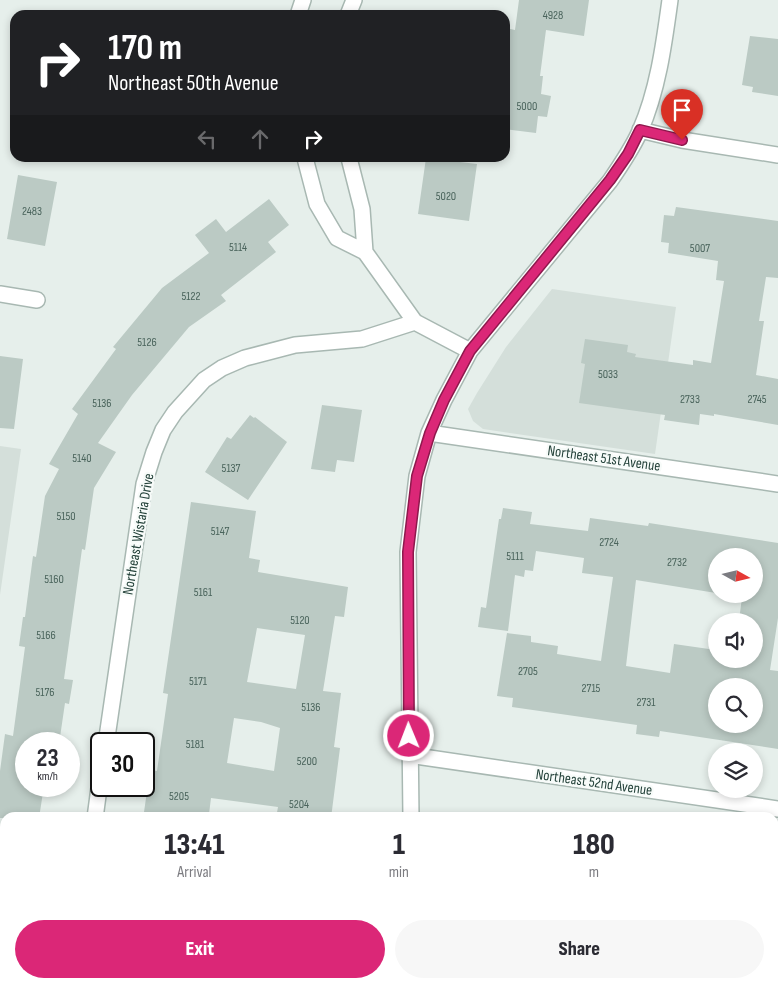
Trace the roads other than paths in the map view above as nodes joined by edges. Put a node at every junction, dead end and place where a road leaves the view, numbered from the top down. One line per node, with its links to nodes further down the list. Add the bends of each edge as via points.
1 (670, 0): 2 (street, via 654,91)
2 (640, 130): 3 (street); 10 (street, via 610,180)
3 (778, 155)
4 (306, 162): 6 (street, via 317,204 337,238)
5 (350, 162): 6 (street, via 362,209)
6 (365, 252): 9 (street)
7 (0, 294): 8 (street)
8 (36, 300)
9 (414, 322): 10 (street); 13 (street, Northeast Wistaria Drive, via 362,339 295,345 245,358 204,380 175,412 154,452 144,484)
10 (470, 351): 11 (street)
11 (430, 433): 12 (street, Northeast 51st Avenue); 14 (street, via 417,476 408,552)
12 (778, 484)
13 (108, 732)
14 (409, 755): 16 (street, Northeast 52nd Avenue); 18 (street)
15 (97, 797): 17 (street)
16 (778, 809)
17 (95, 812)
18 (411, 812)

